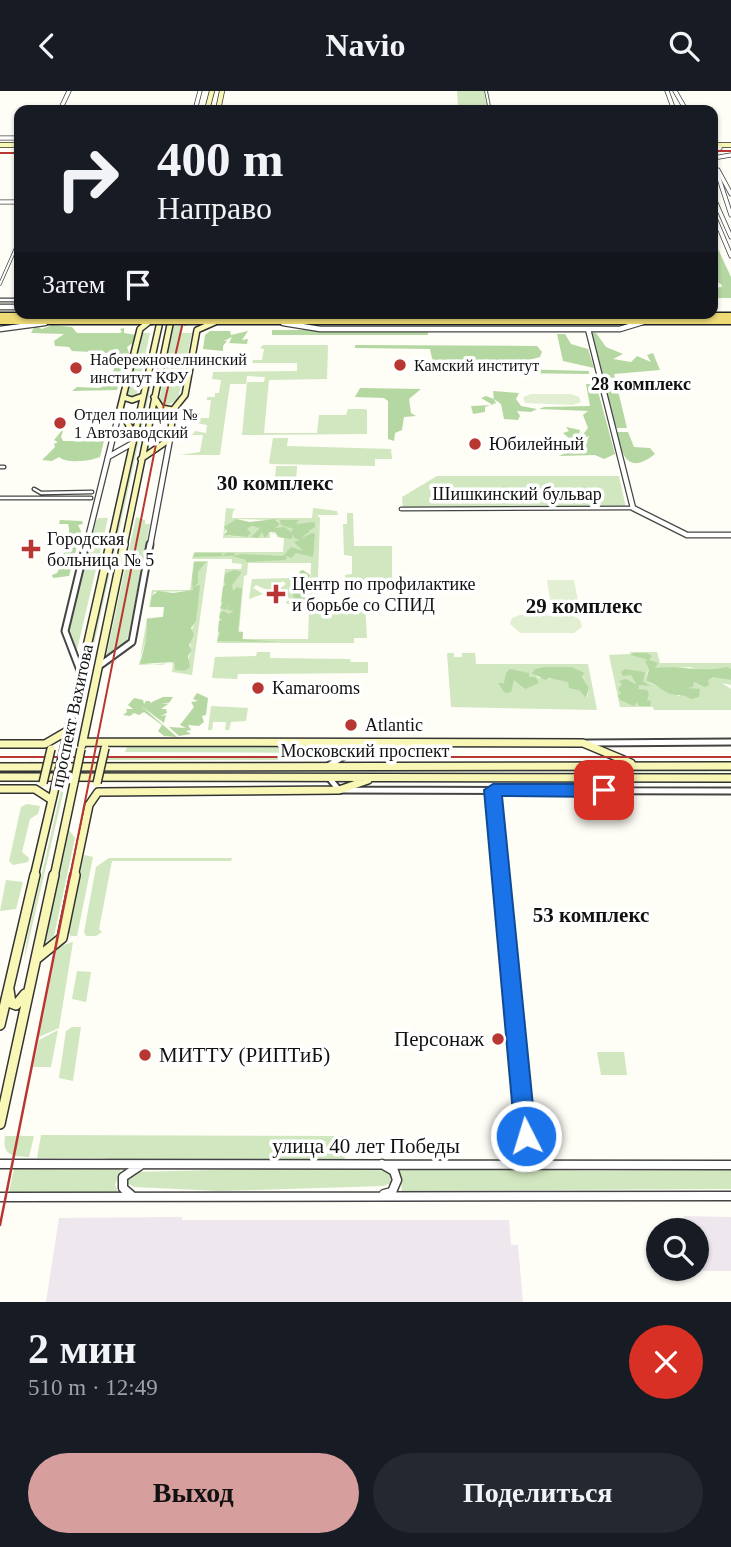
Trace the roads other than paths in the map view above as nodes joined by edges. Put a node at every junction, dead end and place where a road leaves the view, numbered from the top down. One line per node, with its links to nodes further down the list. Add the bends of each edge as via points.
1 (718, 170): 2 (street); 3 (street)
2 (720, 179): 5 (street)
3 (731, 194)
4 (718, 208): 8 (street)
5 (731, 215)
6 (718, 225): 7 (street)
7 (720, 230): 10 (street)
8 (731, 237)
9 (14, 252): 11 (street)
10 (731, 256)
11 (0, 284)
12 (41, 319): 21 (main road)
13 (56, 319): 27 (street)
14 (83, 319): 22 (main road)
15 (141, 319): 22 (main road)
16 (148, 319): 28 (main road)
17 (161, 319): 31 (main road, проспект Вахитова)
18 (172, 319): 32 (main road, проспект Вахитова)
19 (186, 319): 23 (main road); 30 (main road)
20 (690, 319): 24 (main road); 26 (main road)
21 (0, 321)
22 (125, 321): 28 (main road)
23 (217, 321): 25 (main road); 30 (main road)
24 (731, 321)
25 (273, 322): 26 (main road); 29 (street, via 320,329)
26 (644, 322): 29 (street, via 621,329)
27 (0, 329)
28 (139, 329): 33 (main road)
29 (588, 329): 46 (street)
30 (197, 330): 34 (main road, via 185,395)
31 (143, 396): 33 (main road); 35 (main road, проспект Вахитова)
32 (154, 397): 34 (main road, via 161,408); 38 (main road, проспект Вахитова)
33 (122, 403): 35 (main road); 37 (street)
34 (173, 410): 36 (main road)
35 (134, 439): 37 (street); 50 (main road, проспект Вахитова)
36 (170, 439): 38 (main road); 49 (street, via 132,642)
37 (107, 457): 50 (street, via 65,631)
38 (141, 460): 49 (main road, проспект Вахитова)
39 (42, 487): 42 (street)
40 (34, 489): 42 (street)
41 (92, 492): 42 (street)
42 (41, 493): 44 (street)
43 (0, 498): 44 (street)
44 (39, 498): 45 (street)
45 (91, 498)
46 (633, 508): 47 (street, Шишкинский бульвар); 48 (street, via 687,535)
47 (401, 509)
48 (731, 535)
49 (99, 666): 56 (main road, проспект Вахитова)
50 (81, 674): 51 (main road, проспект Вахитова)
51 (69, 730): 58 (main road); 75 (main road, проспект Вахитова, bridge)
52 (731, 742): 53 (street)
53 (583, 743): 55 (main road); 59 (main road, via 611,757)
54 (0, 744): 58 (main road)
55 (364, 744): 57 (main road); 60 (street)
56 (82, 745): 57 (main road); 76 (main road, проспект Вахитова, bridge)
57 (105, 746): 69 (main road, bridge)
58 (48, 747): 68 (main road, bridge)
59 (643, 765): 60 (main road, Московский проспект); 62 (main road, Московский проспект)
60 (328, 766): 61 (main road, Московский проспект)
61 (0, 767)
62 (729, 767)
63 (0, 777): 64 (main road, Московский проспект)
64 (327, 777): 65 (main road, Московский проспект); 71 (street)
65 (385, 777): 66 (main road, Московский проспект); 71 (main road)
66 (603, 778): 67 (main road, Московский проспект); 73 (street)
67 (730, 778)
68 (39, 786): 70 (main road); 75 (main road)
69 (99, 787): 71 (main road); 76 (main road, via 91,799 62,938)
70 (0, 789)
71 (339, 790): 72 (street)
72 (493, 790): 73 (street); 84 (street)
73 (632, 790): 74 (street)
74 (731, 791)
75 (52, 800): 77 (main road, проспект Вахитова)
76 (36, 959): 78 (main road, проспект Вахитова)
77 (9, 985): 78 (main road, via 11,1003 16,1005); 79 (main road, проспект Вахитова)
78 (29, 987): 80 (main road, проспект Вахитова)
79 (0, 1025)
80 (0, 1124)
81 (375, 1162): 83 (street, улица 40 лет Победы); 84 (street, улица 40 лет Победы); 87 (street, via 394,1171 397,1180 392,1192)
82 (0, 1164): 83 (street, улица 40 лет Победы)
83 (143, 1164): 86 (street, via 122,1177 125,1192)
84 (528, 1164): 85 (street, улица 40 лет Победы)
85 (731, 1165)
86 (134, 1196): 87 (street); 89 (street)
87 (379, 1196): 88 (street)
88 (731, 1196)
89 (0, 1197)

